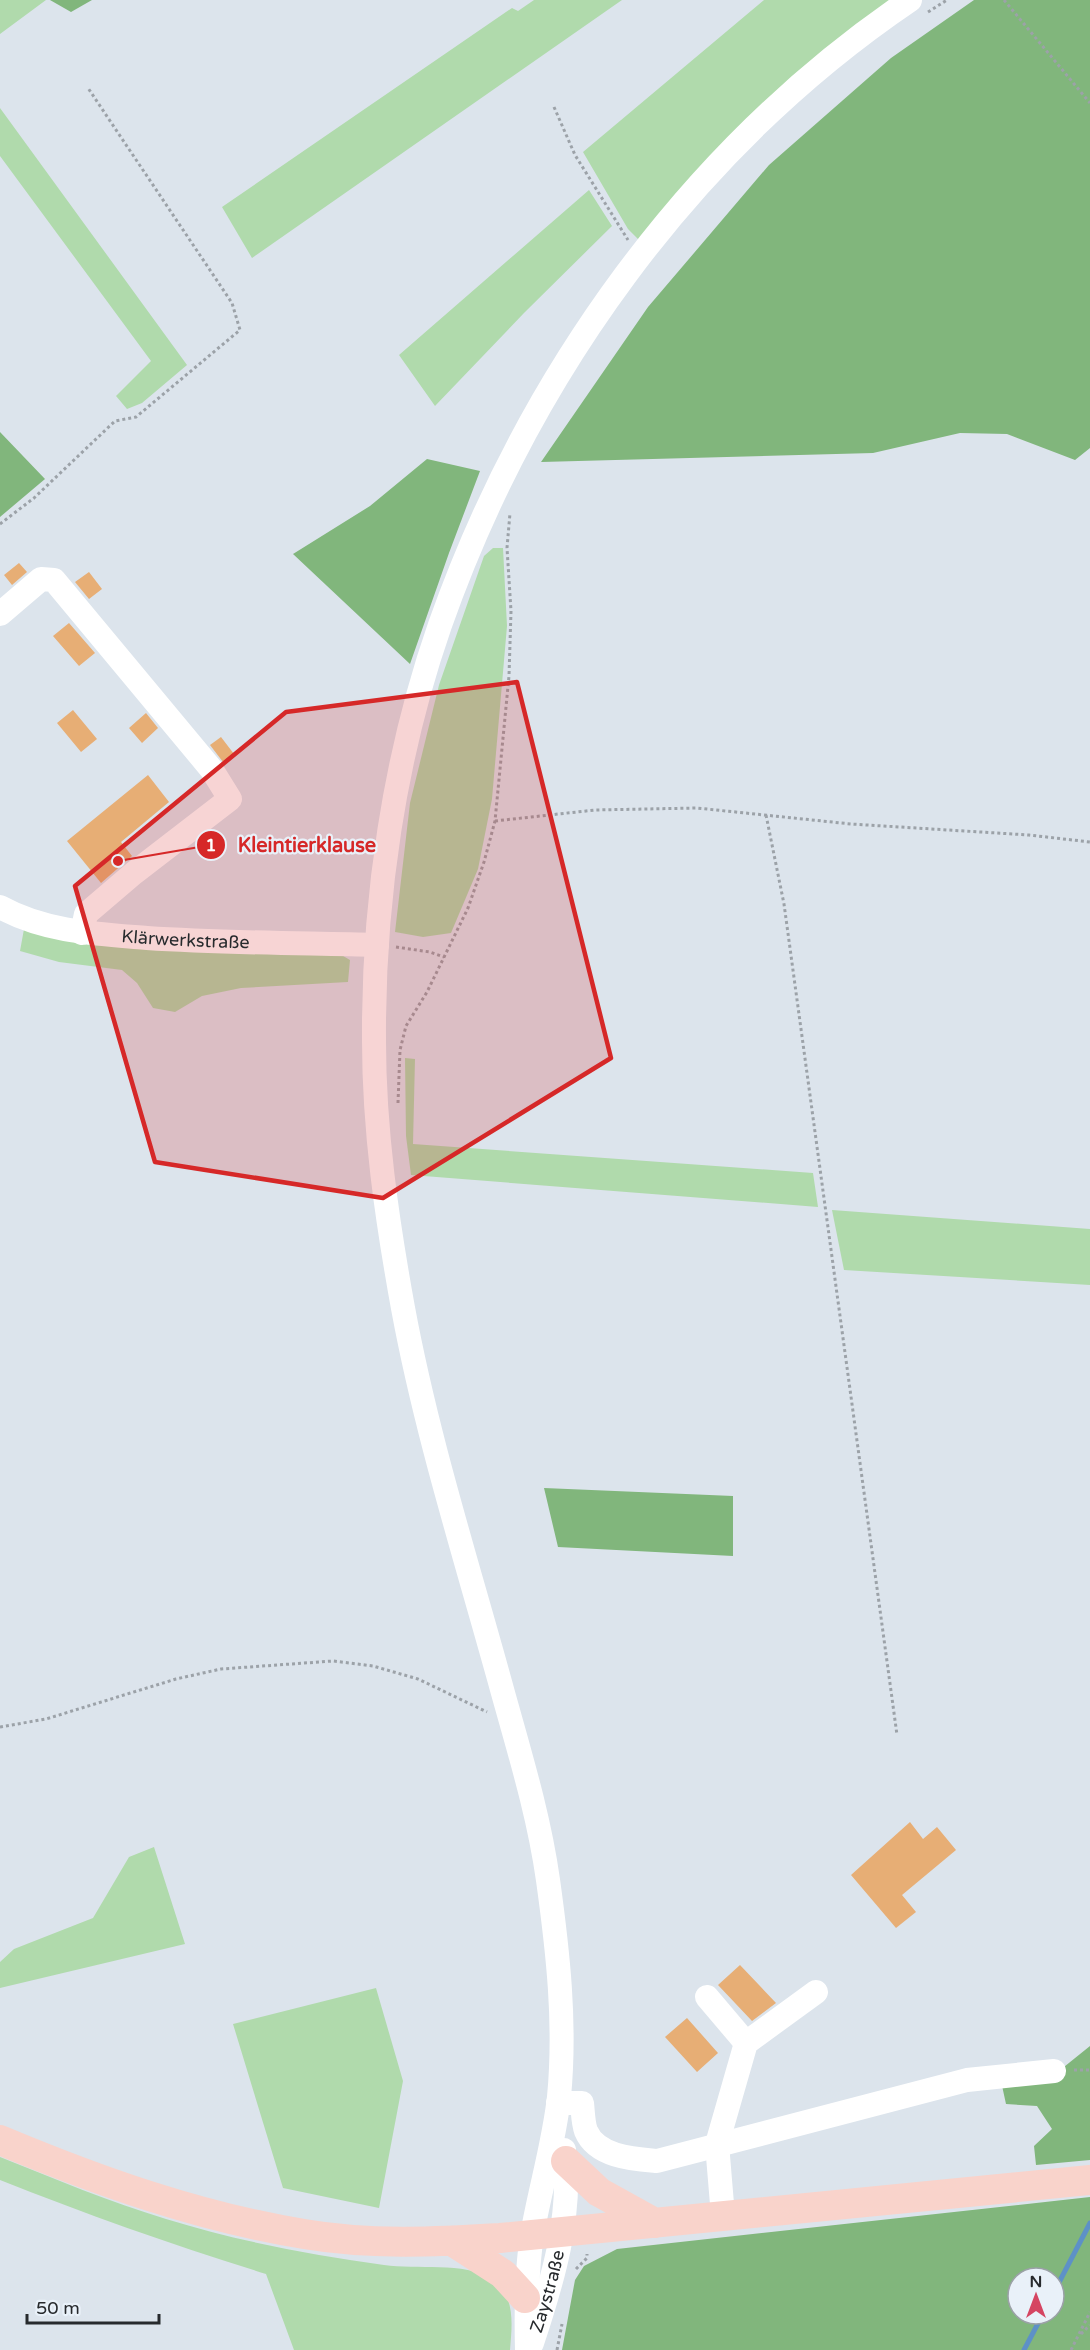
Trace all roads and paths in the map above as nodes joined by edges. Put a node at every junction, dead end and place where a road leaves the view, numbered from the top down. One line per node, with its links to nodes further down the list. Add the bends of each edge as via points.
1 (946, 0): 3 (path)
2 (1004, 0): 5 (path)
3 (915, 9): 7 (street, via 835,56 770,112 719,163)
4 (88, 88): 9 (path, via 232,303 240,330 136,417 115,421 34,498)
5 (1090, 104)
6 (554, 107): 7 (path, via 575,154 624,236)
7 (643, 253): 16 (street, via 586,328 528,427 497,487 439,627 399,778 386,853)
8 (514, 504): 12 (path, via 507,548 511,611 509,676)
9 (0, 524)
10 (0, 614): 15 (street, via 41,579 54,580 212,770 230,799 86,914)
11 (766, 815): 12 (path, via 674,808 595,810); 13 (path); 21 (path, via 784,904)
12 (495, 821): 17 (path, via 468,908)
13 (1090, 842)
14 (0, 908): 15 (street, Klärwerkstraße, via 18,917)
15 (82, 933): 16 (street, Klärwerkstraße, via 185,941)
16 (377, 945): 17 (path); 19 (street, via 377,1124 404,1314 428,1420)
17 (444, 957): 18 (path, via 406,1026 400,1050)
18 (398, 1111)
19 (510, 1718): 20 (path, via 490,1714 418,1679 373,1666 333,1661 221,1669 46,1719); 26 (street, via 544,1858 554,1925 562,2017)
20 (0, 1727)
21 (897, 1735)
22 (816, 1992): 24 (street)
23 (707, 1997): 24 (street)
24 (746, 2043): 28 (street)
25 (1054, 2071): 28 (street, via 967,2080)
26 (558, 2103): 28 (street, via 582,2103 587,2132 595,2143 627,2158 657,2161); 29 (street); 33 (street)
27 (0, 2140): 34 (main road, via 142,2194 230,2219 306,2235)
28 (717, 2144): 31 (street)
29 (566, 2161): 32 (main road, via 599,2192); 33 (street, via 565,2196)
30 (1090, 2180): 31 (main road)
31 (723, 2216): 32 (main road)
32 (655, 2223): 33 (main road)
33 (547, 2234): 34 (main road); 35 (street, Zaystraße); 39 (street, Zaystraße, via 546,2301)
34 (452, 2241): 35 (main road, via 503,2274)
35 (525, 2298): 39 (street, Zaystraße)
36 (1090, 2312): 38 (path)
37 (1090, 2325): 38 (path)
38 (1080, 2335): 40 (path)
39 (529, 2350)
40 (1071, 2350)

